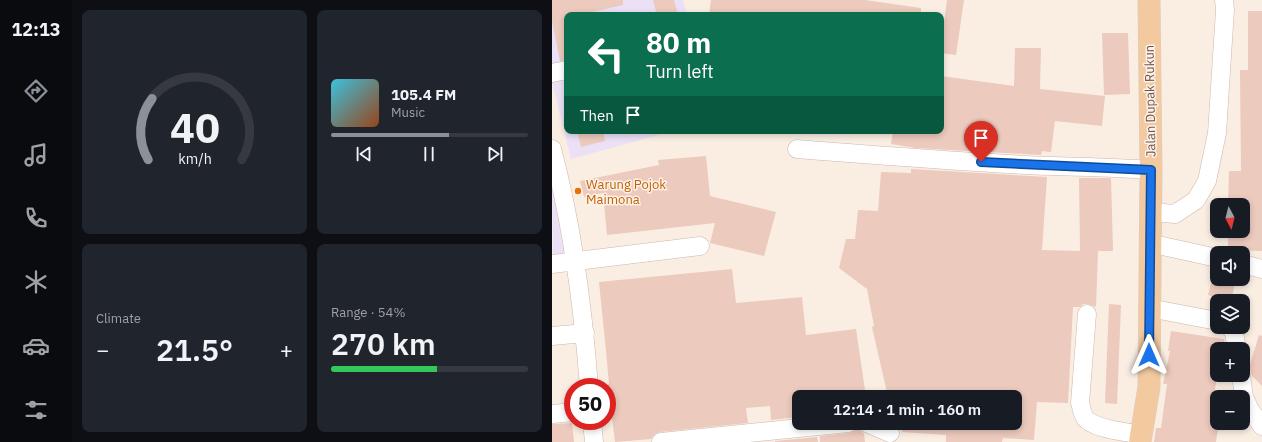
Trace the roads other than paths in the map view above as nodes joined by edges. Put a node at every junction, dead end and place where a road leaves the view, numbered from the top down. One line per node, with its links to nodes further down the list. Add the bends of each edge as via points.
1 (1149, 0): 7 (main road, Jalan Dupak Rukun)
2 (1224, 0): 8 (lane, via 1217,133 1207,181 1196,200 1175,214)
3 (564, 71): 4 (lane)
4 (552, 73)
5 (797, 149): 7 (lane, via 902,158)
6 (553, 155): 12 (lane)
7 (1151, 170): 8 (main road, Jalan Dupak Rukun)
8 (1150, 212): 9 (main road, Jalan Dupak Rukun)
9 (1150, 243): 11 (lane); 16 (main road, Jalan Dupak Rukun)
10 (700, 246): 12 (lane)
11 (1210, 256)
12 (576, 262): 13 (lane); 19 (lane)
13 (552, 264)
14 (1250, 266): 15 (lane)
15 (1262, 269)
16 (1149, 308): 18 (lane); 30 (main road, Jalan Dupak Rukun, via 1149,387)
17 (1087, 314): 30 (lane, via 1080,403 1082,413 1093,424)
18 (1210, 320)
19 (585, 333): 20 (lane); 21 (lane)
20 (552, 336)
21 (588, 378)
22 (1242, 382): 25 (lane, via 1244,397)
23 (564, 413): 24 (lane)
24 (552, 414)
25 (1262, 426)
26 (792, 429): 32 (lane)
27 (593, 430): 31 (lane)
28 (883, 430): 29 (lane)
29 (890, 433)
30 (1141, 438)
31 (594, 442)
32 (661, 442)

